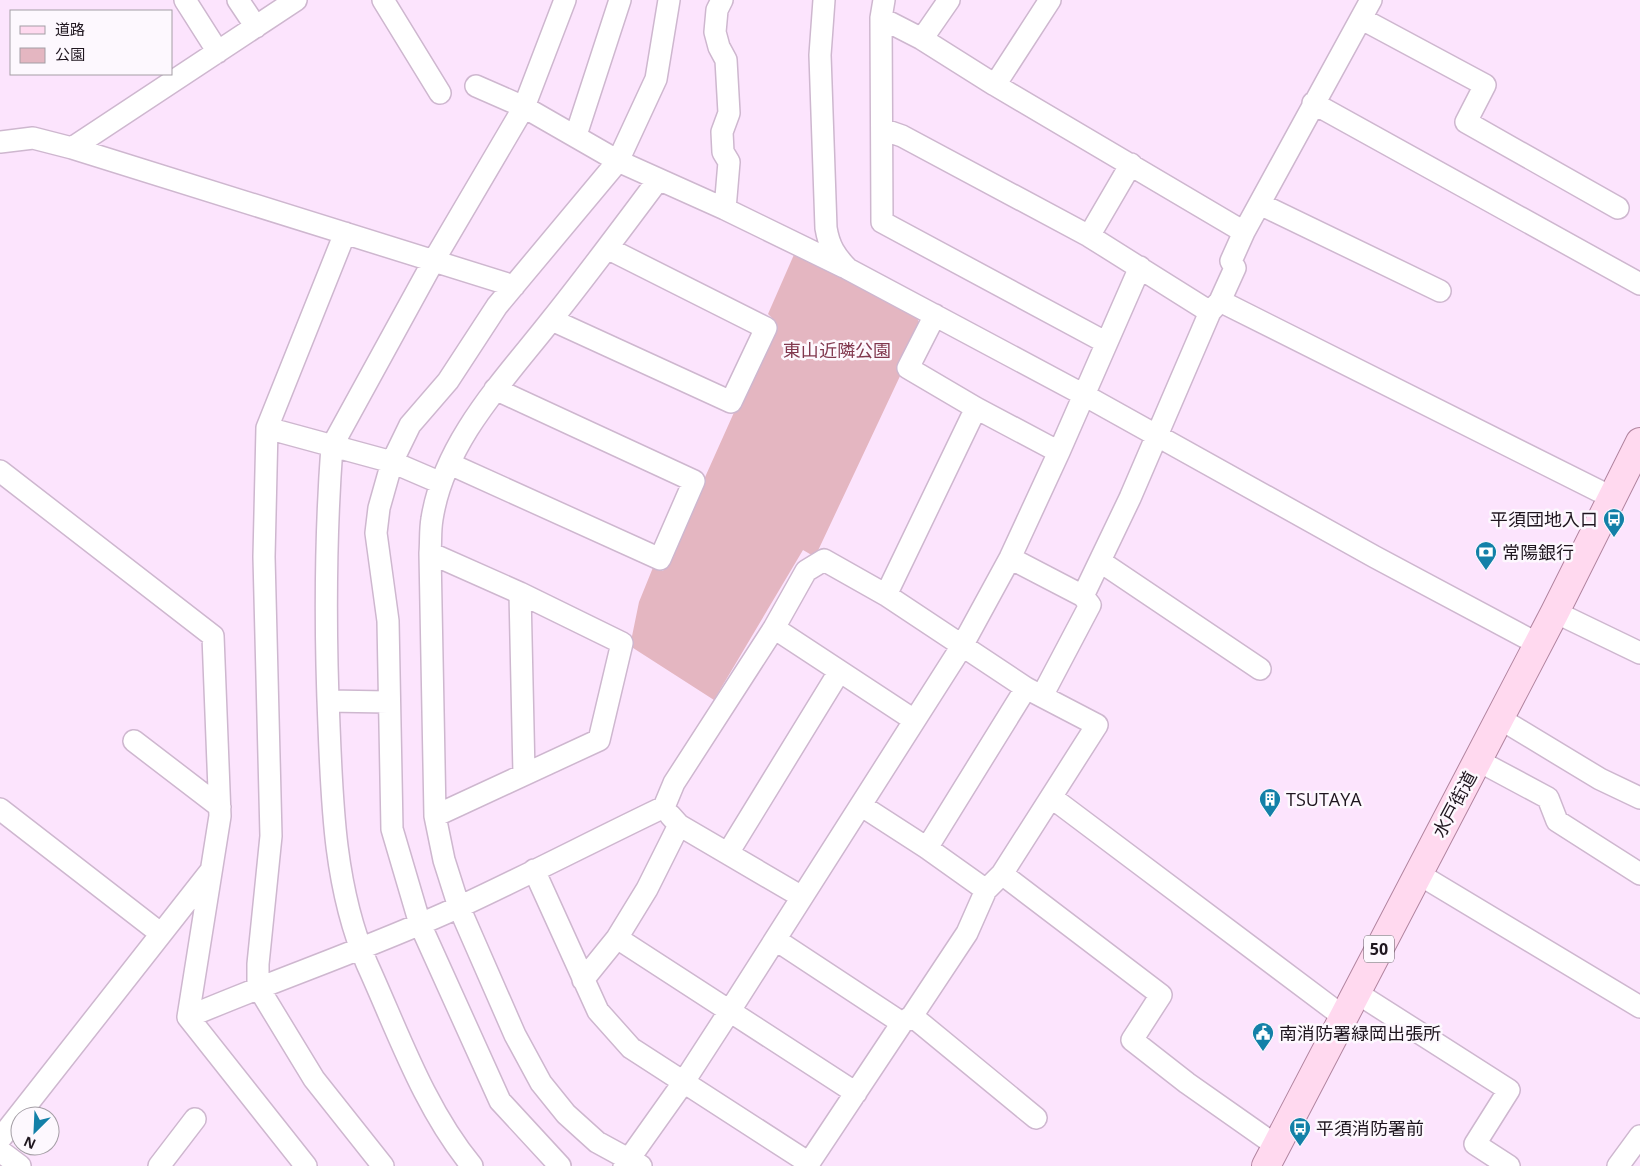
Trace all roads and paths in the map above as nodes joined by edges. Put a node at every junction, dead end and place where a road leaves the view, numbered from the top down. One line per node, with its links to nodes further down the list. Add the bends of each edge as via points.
1 (185, 0): 17 (street)
2 (238, 0): 15 (street)
3 (296, 0): 15 (street)
4 (383, 0): 20 (street)
5 (565, 0): 22 (street)
6 (620, 0): 24 (street)
7 (669, 0): 27 (street, via 656,79)
8 (722, 0): 32 (street, via 717,10 715,32 726,60 729,113 722,132 723,152 729,162)
9 (824, 0): 39 (street, via 820,55 826,228 828,243 835,256)
10 (949, 0): 16 (street)
11 (1050, 0): 18 (street)
12 (1371, 0): 14 (street)
13 (883, 9): 16 (street); 23 (street)
14 (1362, 19): 21 (street); 31 (street, via 1485,85 1466,122)
15 (256, 27): 17 (street)
16 (922, 39): 18 (street)
17 (218, 52): 26 (street)
18 (995, 85): 28 (street)
19 (476, 86): 22 (street)
20 (440, 93)
21 (1313, 103): 30 (street); 40 (street)
22 (524, 107): 24 (street); 37 (street)
23 (882, 129): 35 (street, via 902,136); 46 (street, via 882,222)
24 (576, 135): 27 (street)
25 (0, 142): 26 (street, via 33,138)
26 (72, 148): 34 (street)
27 (618, 161): 29 (street); 41 (street)
28 (1131, 164): 33 (street); 35 (street)
29 (658, 180): 32 (street); 36 (street)
30 (1260, 204): 33 (street); 42 (street)
31 (1618, 208)
32 (725, 209): 39 (street)
33 (1244, 232): 43 (street, via 1231,261 1235,268)
34 (345, 233): 37 (street); 50 (street)
35 (1089, 236): 38 (street)
36 (607, 248): 45 (street); 45 (street, via 766,328 731,402)
37 (434, 260): 41 (street); 53 (street)
38 (1140, 267): 43 (street); 46 (street)
39 (848, 268): 44 (street)
40 (1640, 284)
41 (514, 286): 55 (street, via 497,306 448,381 410,425)
42 (1440, 291)
43 (1215, 306): 51 (street); 59 (street)
44 (935, 315): 48 (street); 49 (street, via 908,368)
45 (552, 320): 47 (street)
46 (1105, 342): 48 (street)
47 (495, 389): 56 (street, via 472,422); 56 (street, via 694,482 660,559)
48 (1084, 394): 51 (street); 54 (street)
49 (976, 408): 54 (street); 64 (street)
50 (267, 428): 53 (street); 105 (street, via 264,557 271,836)
51 (1155, 436): 62 (street); 68 (street)
52 (1640, 442): 59 (main road, 水戸街道 / 50)
53 (332, 446): 55 (street); 74 (street, via 326,557)
54 (1059, 452): 61 (street)
55 (392, 462): 58 (street); 75 (street, via 378,508 376,533 388,621)
56 (450, 464): 58 (street)
57 (0, 470): 84 (street, via 214,636)
58 (441, 483): 60 (street, via 432,519)
59 (1625, 487): 66 (main road, 水戸街道 / 50)
60 (430, 553): 63 (street); 87 (street)
61 (1010, 558): 65 (street); 69 (street)
62 (1101, 562): 65 (street); 71 (street)
63 (520, 593): 80 (street); 80 (street, via 622,643 599,740)
64 (886, 595): 67 (street, via 824,560 806,572); 69 (street)
65 (1083, 596): 73 (street, via 1090,606)
66 (1555, 612): 68 (main road, 水戸街道 / 50); 70 (street)
67 (774, 628): 72 (street); 85 (street, via 674,784)
68 (1538, 644): 76 (main road, 水戸街道 / 50)
69 (962, 646): 73 (street); 77 (street)
70 (1640, 653)
71 (1260, 669)
72 (839, 672): 77 (street); 90 (street)
73 (1034, 692): 81 (street, via 1096,724); 89 (street)
74 (328, 701): 75 (street); 103 (street, via 333,824)
75 (388, 702): 99 (street, via 392,829)
76 (1499, 718): 79 (main road, 水戸街道 / 50); 82 (street, via 1600,779)
77 (914, 720): 83 (street)
78 (134, 741): 84 (street)
79 (1477, 760): 93 (main road, 水戸街道 / 50); 95 (street, via 1548,798 1557,821)
80 (524, 774): 87 (street)
81 (1051, 797): 94 (street); 110 (street)
82 (1640, 798)
83 (862, 806): 89 (street); 97 (street)
84 (220, 807): 92 (street)
85 (664, 807): 88 (street); 91 (street)
86 (0, 809): 100 (street)
87 (436, 816): 98 (street, via 444,860)
88 (679, 825): 90 (street); 101 (street)
89 (927, 848): 96 (street)
90 (728, 852): 97 (street)
91 (534, 870): 98 (street); 104 (street)
92 (209, 873): 100 (street); 109 (street)
93 (1417, 873): 106 (main road, 水戸街道 / 50); 107 (street)
94 (1002, 874): 96 (street); 119 (street, via 1161,995 1132,1040)
95 (1640, 874)
96 (986, 890): 111 (street, via 967,933)
97 (802, 897): 102 (street)
98 (459, 906): 99 (street); 120 (street, via 516,1035 541,1083 566,1114 596,1142)
99 (420, 924): 103 (street); 127 (street, via 500,1101)
100 (160, 933): 117 (street)
101 (617, 938): 104 (street); 108 (street)
102 (776, 940): 108 (street); 111 (street)
103 (360, 949): 105 (street); 126 (street, via 434,1110 452,1141)
104 (583, 980): 112 (street, via 598,1010 631,1048)
105 (258, 987): 109 (street); 125 (street, via 314,1079)
106 (1357, 993): 110 (main road, 水戸街道 / 50); 128 (street, via 1509,1090 1475,1144)
107 (1640, 1007)
108 (729, 1012): 112 (street); 113 (street)
109 (188, 1017): 124 (street)
110 (1345, 1018): 119 (main road, 水戸街道 / 50)
111 (907, 1019): 113 (street); 114 (street)
112 (683, 1083): 120 (street); 121 (street)
113 (856, 1093): 121 (street)
114 (1036, 1118)
115 (195, 1119): 123 (street)
116 (1640, 1136): 129 (street)
117 (0, 1139)
118 (0, 1151): 122 (street)
119 (1272, 1156)
120 (631, 1164)
121 (808, 1165)
122 (20, 1166)
123 (159, 1166)
124 (306, 1166)
125 (383, 1166)
126 (472, 1166)
127 (560, 1166)
128 (1509, 1166)
129 (1618, 1166)

